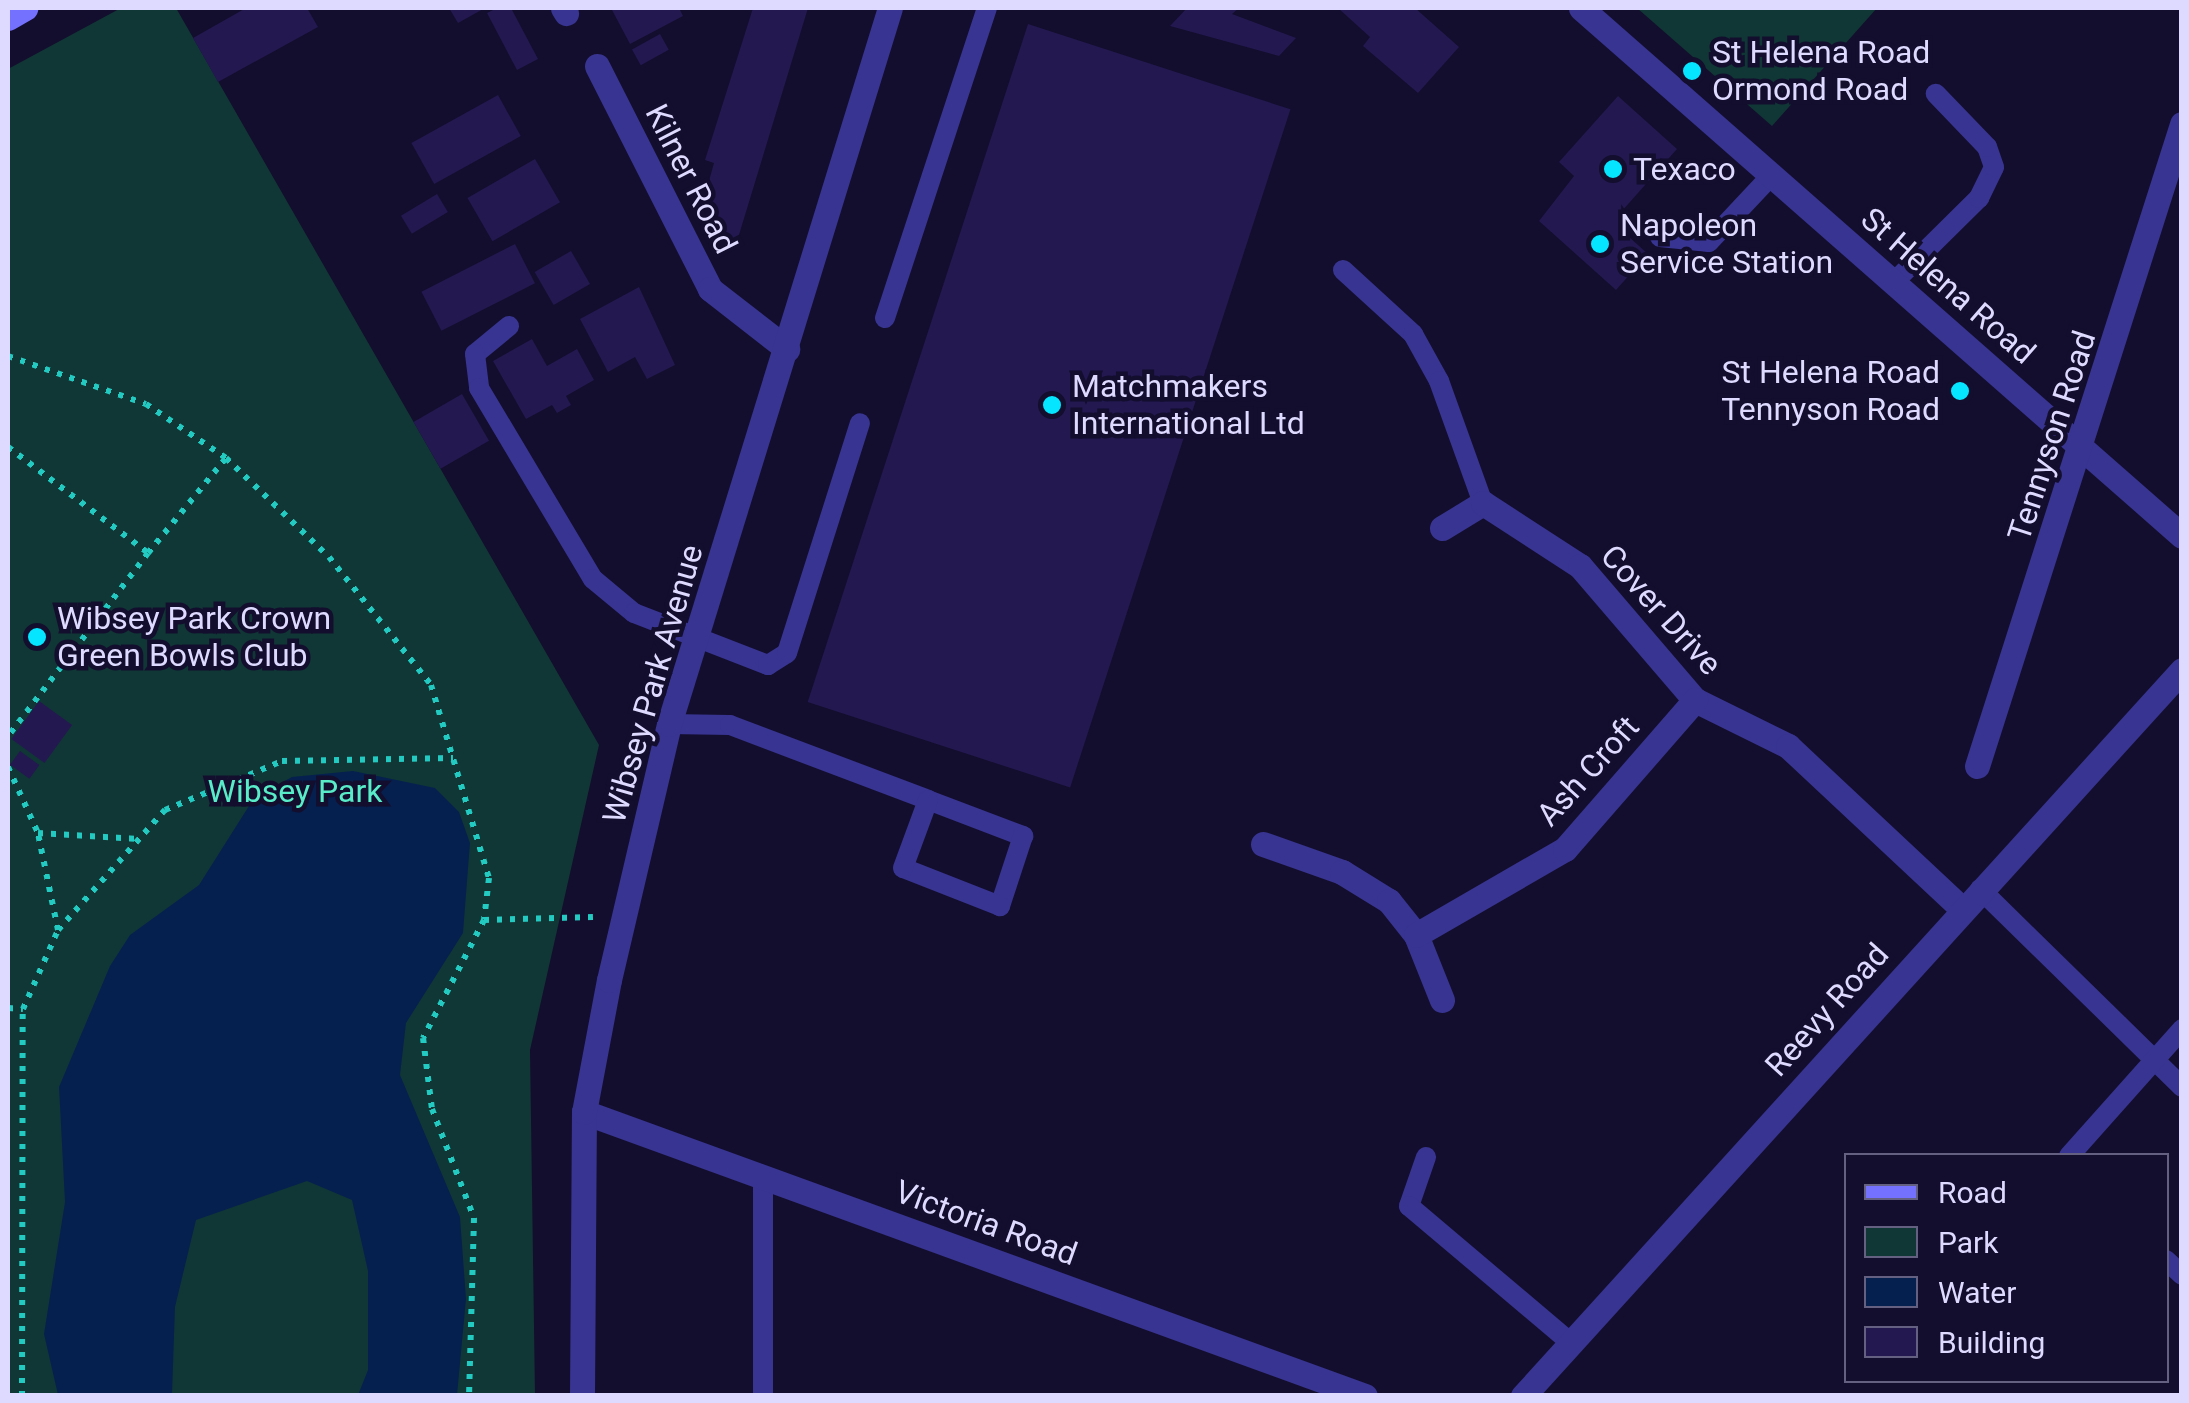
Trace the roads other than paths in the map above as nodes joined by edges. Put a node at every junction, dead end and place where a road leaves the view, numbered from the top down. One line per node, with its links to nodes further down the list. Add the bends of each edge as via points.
1 (26, 8): 5 (main road)
2 (890, 8): 15 (street, Wibsey Park Avenue)
3 (986, 8): 13 (lane)
4 (1581, 8): 9 (street, St Helena Road)
5 (8, 18)
6 (597, 66): 15 (street, Kilner Road, via 710,290)
7 (1936, 94): 12 (lane, via 1986,146 1994,167 1978,198)
8 (2182, 124): 17 (street, Tennyson Road)
9 (1772, 174): 10 (lane, via 1709,242); 12 (street, St Helena Road)
10 (1660, 236)
11 (1343, 270): 18 (lane, via 1413,334 1439,381)
12 (1894, 282): 17 (street, St Helena Road)
13 (885, 318)
14 (509, 326): 21 (lane, via 474,354 479,388 496,422 593,579 634,613)
15 (786, 349): 21 (street, Wibsey Park Avenue)
16 (860, 423): 21 (lane, via 780,664)
17 (2084, 449): 20 (street, St Helena Road); 25 (street, Tennyson Road)
18 (1482, 503): 19 (street); 23 (street, Cover Drive, via 1580,566)
19 (1442, 528)
20 (2182, 536)
21 (696, 642): 24 (street, Wibsey Park Avenue)
22 (2182, 670): 28 (street, Reevy Road)
23 (1695, 700): 29 (street, Cover Drive, via 1788,746); 30 (street, Ash Croft, via 1565,848)
24 (669, 724): 26 (lane, via 730,725); 35 (street, Wibsey Park Avenue)
25 (1977, 766)
26 (928, 800): 26 (lane, via 1022,836 1000,906 903,868)
27 (1263, 844): 30 (street, via 1342,872 1390,901)
28 (1980, 889): 29 (street, Reevy Road); 33 (lane)
29 (1962, 909): 39 (street, Reevy Road)
30 (1416, 936): 31 (street)
31 (1442, 1000)
32 (2182, 1029): 33 (lane)
33 (2154, 1060): 34 (lane); 36 (lane)
34 (2182, 1087)
35 (584, 1112): 38 (street, Victoria Road); 41 (street, Wibsey Park Avenue)
36 (2072, 1153)
37 (1426, 1157): 39 (lane, via 1409,1206)
38 (763, 1177): 40 (street, Victoria Road); 42 (lane)
39 (1570, 1343): 44 (street, Reevy Road)
40 (1309, 1387): 43 (street, Victoria Road)
41 (582, 1396)
42 (763, 1396)
43 (1365, 1396)
44 (1523, 1396)

